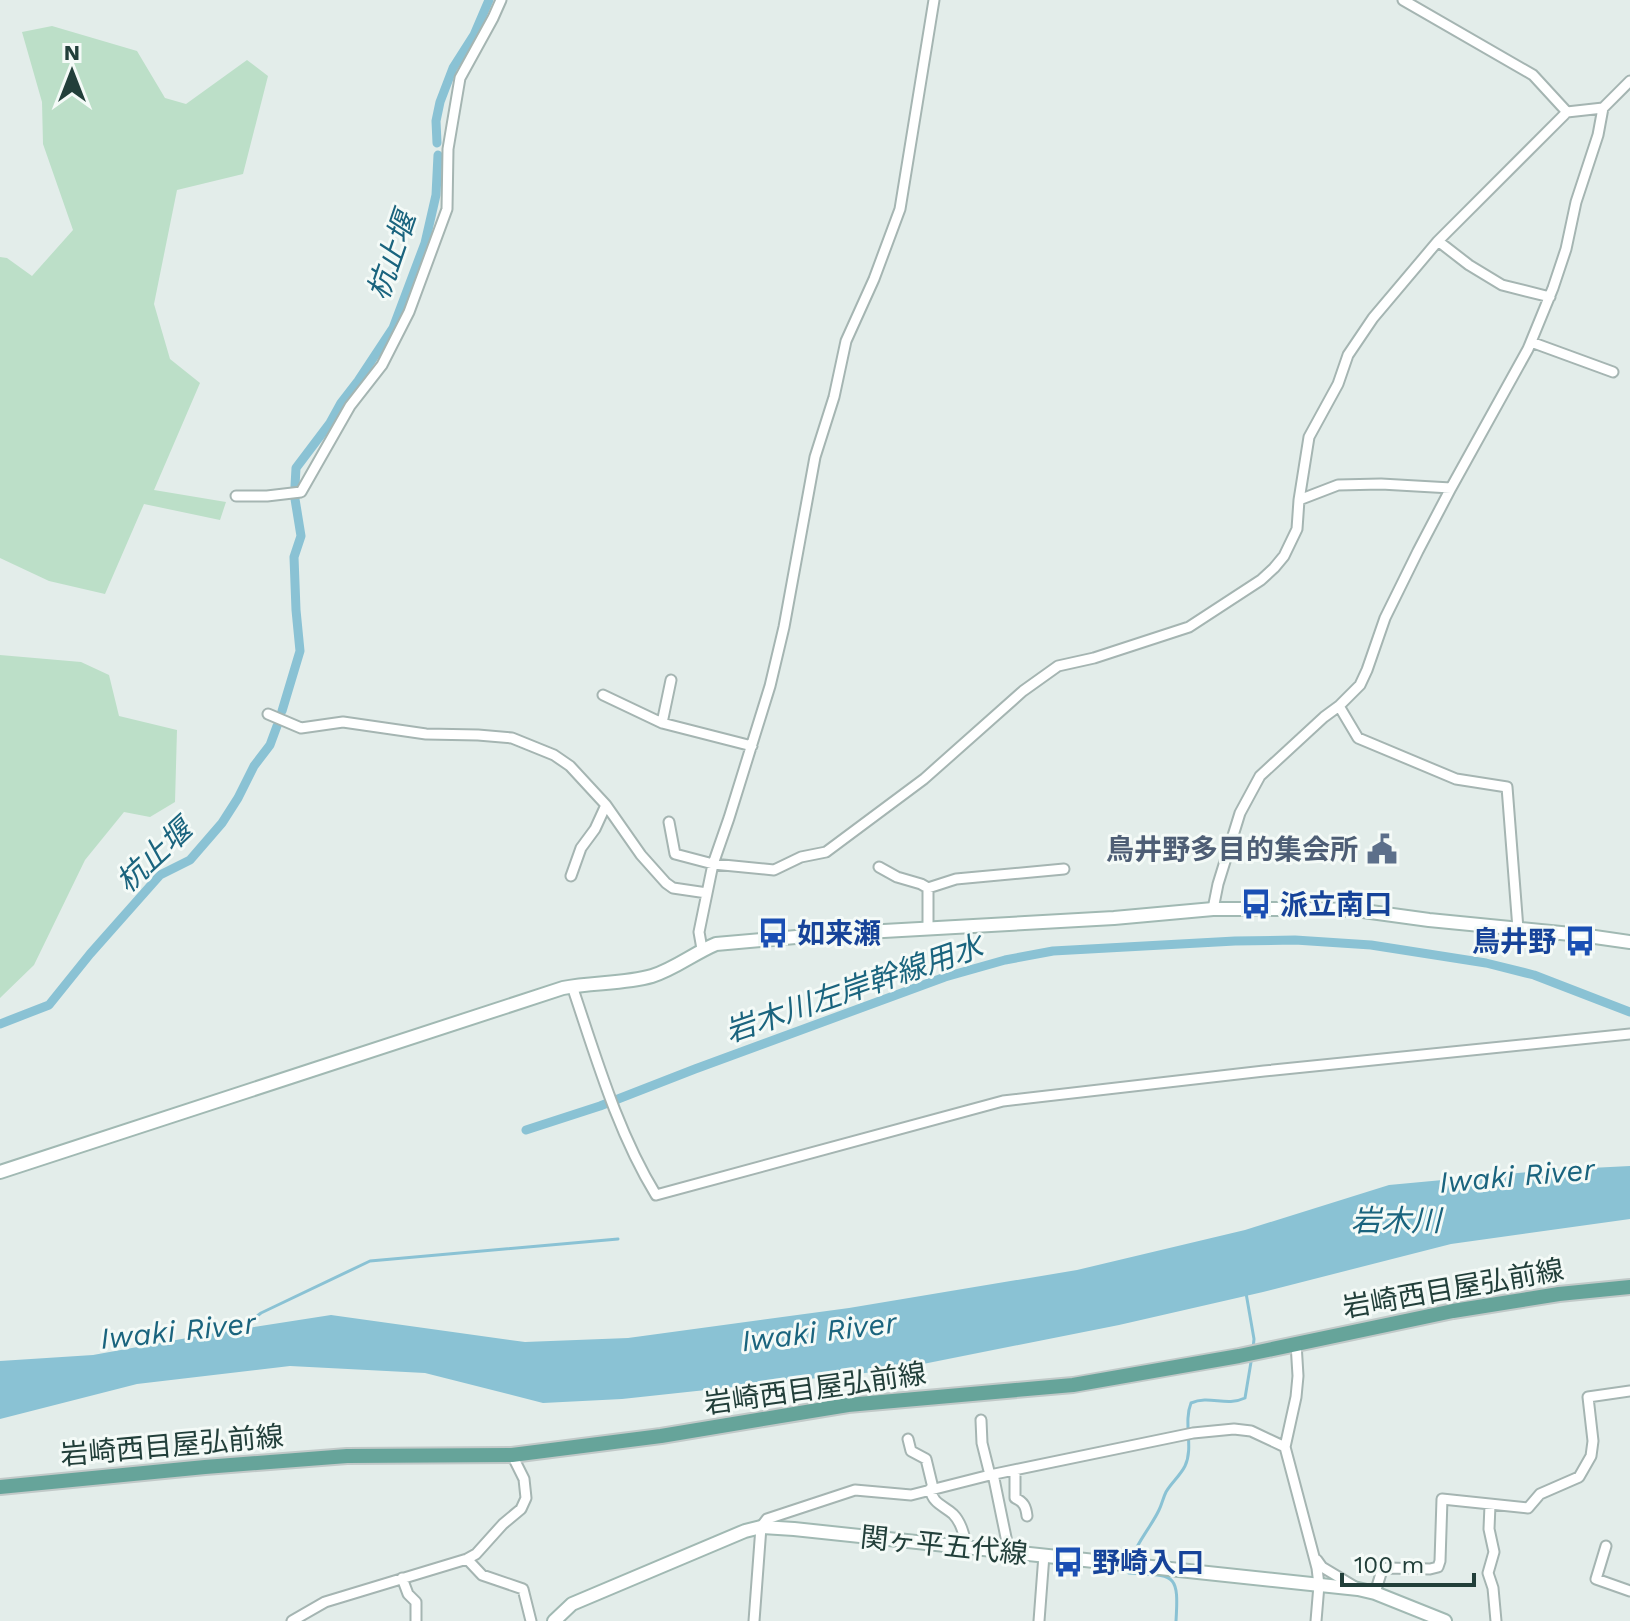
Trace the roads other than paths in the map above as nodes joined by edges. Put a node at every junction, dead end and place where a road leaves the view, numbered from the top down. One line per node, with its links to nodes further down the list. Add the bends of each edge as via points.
1 (501, 0): 12 (street, via 460,78 448,149 447,209 409,312 382,365 350,406 301,492)
2 (934, 0): 19 (street, via 900,209 846,341)
3 (1403, 0): 6 (street, via 1533,75)
4 (1630, 81): 5 (street)
5 (1603, 108): 6 (street); 8 (street)
6 (1567, 112): 7 (street)
7 (1438, 241): 8 (street, via 1502,285); 13 (street, via 1348,355 1309,437)
8 (1550, 297): 9 (street)
9 (1531, 342): 10 (street); 11 (street)
10 (1613, 372)
11 (1451, 488): 13 (street, via 1338,485); 16 (street, via 1385,618 1360,685)
12 (236, 496)
13 (1299, 500): 22 (street, via 1297,529 1284,556 1261,580 1204,618 1058,666 924,779 826,852 774,870)
14 (671, 680): 18 (street)
15 (603, 695): 18 (street)
16 (1339, 706): 28 (street, via 1260,776 1248,795); 30 (street, via 1358,738 1456,779 1507,787)
17 (268, 714): 20 (street, via 301,728 343,722 426,734 512,738 570,766)
18 (662, 723): 19 (street)
19 (752, 746): 22 (street)
20 (606, 805): 25 (street); 27 (street, via 666,883)
21 (669, 822): 22 (street, via 675,854)
22 (713, 864): 27 (street)
23 (879, 867): 26 (street)
24 (1064, 869): 26 (street, via 956,879)
25 (571, 876)
26 (928, 888): 29 (street)
27 (707, 893): 32 (street, via 699,932)
28 (1213, 909): 29 (street); 30 (street, via 1356,910)
29 (928, 928): 32 (street, via 739,941)
30 (1518, 929): 31 (street)
31 (1630, 942)
32 (702, 949): 33 (street, via 648,977)
33 (572, 986): 34 (street, via 609,1094 639,1168 656,1195 1003,1101); 35 (street)
34 (1630, 1034)
35 (0, 1172)
36 (1630, 1287): 37 (main road, 岩崎西目屋弘前線, via 1512,1301)
37 (1296, 1343): 41 (street, via 1296,1397); 42 (main road, 岩崎西目屋弘前線, via 1073,1385 848,1405)
38 (1630, 1391): 47 (street, via 1588,1397 1593,1441 1579,1477 1540,1494 1528,1508)
39 (981, 1420): 44 (street)
40 (908, 1439): 46 (street, via 911,1451 926,1459)
41 (1285, 1447): 43 (street, via 1234,1429 1180,1435); 54 (street)
42 (512, 1455): 45 (main road, 岩崎西目屋弘前線, via 347,1456); 55 (street, via 526,1498 521,1509)
43 (1015, 1470): 44 (street); 48 (street, via 1015,1498 1026,1507)
44 (991, 1474): 46 (street); 52 (street)
45 (0, 1487)
46 (932, 1489): 49 (street, via 911,1495 855,1490 767,1519); 51 (street, via 932,1498 958,1521)
47 (1490, 1505): 60 (street, via 1442,1499 1438,1567 1382,1570); 69 (street, via 1494,1552 1488,1573)
48 (1027, 1516)
49 (761, 1527): 51 (street, 関ヶ平五代線); 64 (street, 関ヶ平五代線, via 572,1604); 65 (street)
50 (1606, 1546): 59 (street, via 1596,1579)
51 (967, 1547): 52 (street, 関ヶ平五代線)
52 (1009, 1552): 53 (street, 関ヶ平五代線)
53 (1044, 1555): 57 (street, 関ヶ平五代線); 66 (street)
54 (1315, 1558): 57 (street); 58 (street)
55 (467, 1559): 56 (street); 63 (street, via 482,1575 523,1589)
56 (402, 1578): 61 (street, via 325,1602); 62 (street, via 416,1602)
57 (1319, 1585): 58 (street, 関ヶ平五代線); 67 (street)
58 (1358, 1589): 60 (street, 関ヶ平五代線)
59 (1630, 1591)
60 (1375, 1593): 68 (street, 関ヶ平五代線)
61 (292, 1621)
62 (416, 1621)
63 (531, 1621)
64 (554, 1621)
65 (754, 1621)
66 (1039, 1621)
67 (1316, 1621)
68 (1445, 1621)
69 (1496, 1621)

